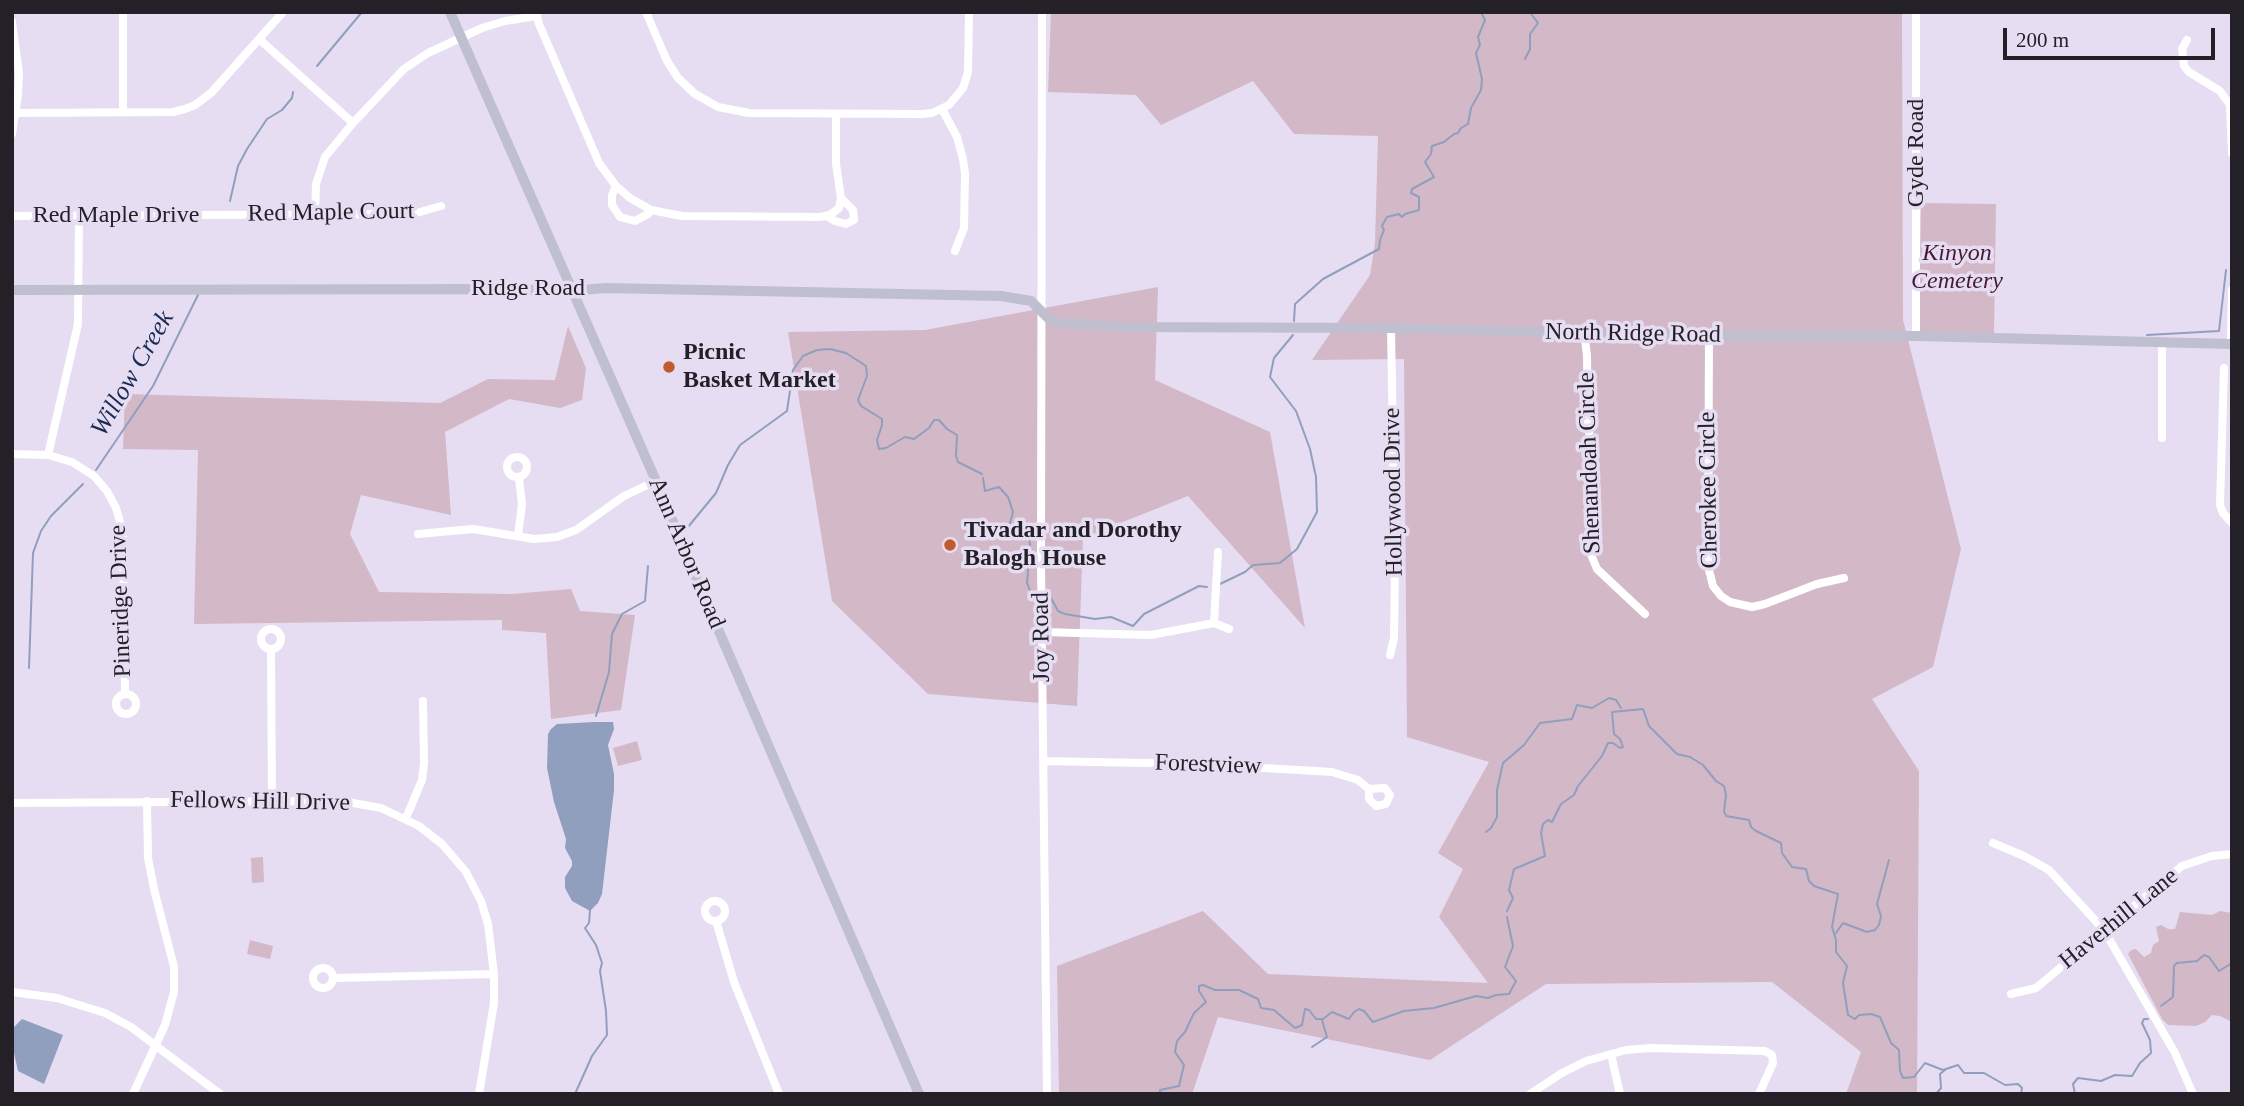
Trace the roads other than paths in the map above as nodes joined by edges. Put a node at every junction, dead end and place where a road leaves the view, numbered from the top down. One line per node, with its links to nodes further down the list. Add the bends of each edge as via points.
1 (122, 12): 14 (street)
2 (283, 12): 11 (street)
3 (450, 12): 10 (street, Ann Arbor Road)
4 (646, 12): 16 (street, via 673,71 707,102 741,113)
5 (969, 12): 13 (street, via 966,79 958,96)
6 (1042, 12): 34 (street, Joy Road)
7 (1916, 12): 38 (street, Gyde Road)
8 (537, 14): 10 (street); 20 (street, via 599,163)
9 (12, 22): 15 (street, via 19,74)
10 (461, 38): 17 (street, via 404,69); 33 (street, Ann Arbor Road)
11 (259, 39): 14 (street, via 195,105 173,112); 17 (street)
12 (2187, 40): 19 (street, via 2182,49 2184,66 2220,91 2230,105)
13 (942, 109): 16 (street, via 922,114); 29 (street, via 963,159 964,228)
14 (123, 112): 15 (street)
15 (16, 113): 18 (street)
16 (836, 114): 21 (street)
17 (353, 123): 24 (street, via 320,165)
18 (12, 134)
19 (2232, 153)
20 (616, 186): 23 (street); 23 (street, via 612,205 620,218 635,221)
21 (841, 198): 28 (street, via 839,208); 28 (street, via 853,210 853,220 846,224)
22 (441, 206): 24 (street, Red Maple Court, via 413,214)
23 (651, 209): 28 (street, via 682,216)
24 (316, 214): 25 (street, Red Maple Court)
25 (219, 215): 27 (street, Red Maple Drive)
26 (12, 216): 27 (street, Red Maple Drive)
27 (79, 216): 30 (street)
28 (827, 216)
29 (955, 251)
30 (79, 289): 31 (street, Ridge Road); 33 (street, Ridge Road); 44 (street, via 78,324)
31 (12, 290)
32 (2232, 290): 40 (street)
33 (571, 291): 34 (street, Ridge Road, via 1001,296 1031,301); 46 (street, Ann Arbor Road)
34 (1040, 309): 35 (street, North Ridge Road, via 1052,322 1121,327); 55 (street, Joy Road)
35 (1391, 328): 36 (street, North Ridge Road); 57 (street, Hollywood Drive, via 1395,562)
36 (1584, 332): 37 (street, North Ridge Road); 52 (street, Shenandoah Circle, via 1588,425 1595,468 1590,552 1597,569)
37 (1709, 336): 38 (street, North Ridge Road); 51 (street, Cherokee Circle, via 1708,566 1713,586 1730,602 1752,607)
38 (1916, 337): 39 (street, North Ridge Road)
39 (2162, 342): 40 (street, North Ridge Road); 42 (street)
40 (2231, 344)
41 (2224, 368): 47 (street, via 2220,505)
42 (2162, 438)
43 (12, 454): 44 (street, Pineridge Drive)
44 (48, 455): 58 (street, Pineridge Drive, via 72,461 94,476 116,508 123,532)
45 (519, 479): 49 (street)
46 (656, 481): 49 (street, via 624,496 567,535 547,539); 80 (street, Ann Arbor Road)
47 (2232, 523)
48 (418, 534): 49 (street, via 473,529)
49 (518, 536)
50 (1218, 552): 53 (street)
51 (1844, 578)
52 (1644, 614)
53 (1214, 623): 54 (street); 55 (street, via 1151,635)
54 (1229, 629)
55 (1042, 632): 60 (street, Joy Road)
56 (271, 649): 62 (street)
57 (1390, 655)
58 (125, 694)
59 (423, 701): 65 (street, via 422,780)
60 (1043, 761): 61 (street, Forestview, via 1296,768 1332,772 1358,780); 81 (street, Joy Road)
61 (1369, 789)
62 (272, 800): 63 (street, Fellows Hill Drive); 65 (street, Fellows Hill Drive, via 350,801)
63 (147, 801): 64 (street, Fellows Hill Drive); 74 (street, via 148,858 174,967 174,992)
64 (12, 803)
65 (406, 818): 70 (street, Fellows Hill Drive, via 442,844 471,881 488,923)
66 (1993, 844): 69 (street, via 2049,870)
67 (2232, 854): 69 (street, Haverhill Lane, via 2182,866)
68 (716, 921): 79 (street, via 734,982)
69 (2104, 930): 73 (street, Haverhill Lane, via 2035,988); 85 (street)
70 (494, 974): 71 (street); 78 (street, Fellows Hill Drive, via 491,1029)
71 (335, 978)
72 (12, 992): 74 (street, via 57,998 105,1013)
73 (2011, 994)
74 (155, 1045): 76 (street); 77 (street)
75 (1611, 1054): 82 (street, via 1586,1061); 83 (street); 84 (street, via 1651,1048 1765,1051 1772,1055 1773,1063)
76 (133, 1094)
77 (220, 1094)
78 (479, 1094)
79 (779, 1094)
80 (919, 1094)
81 (1047, 1094)
82 (1530, 1094)
83 (1620, 1094)
84 (1759, 1094)
85 (2193, 1094)

